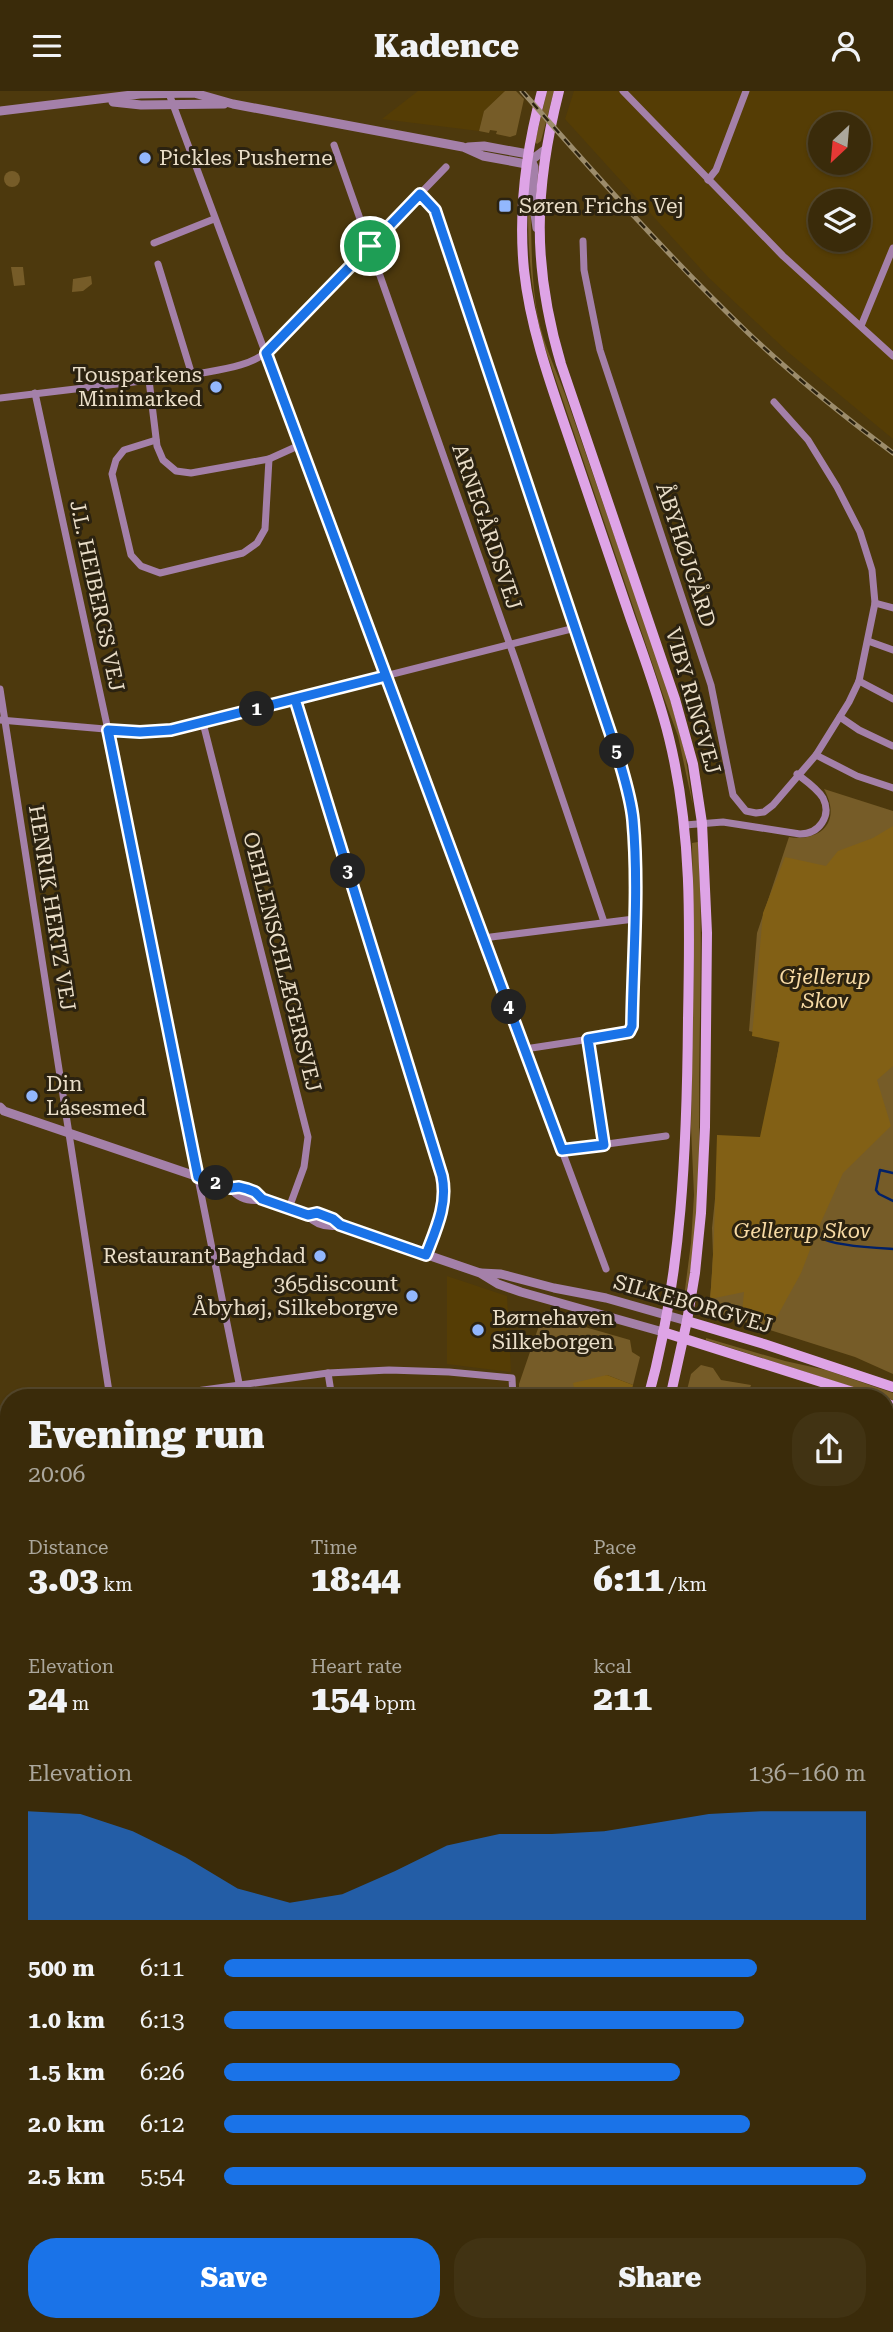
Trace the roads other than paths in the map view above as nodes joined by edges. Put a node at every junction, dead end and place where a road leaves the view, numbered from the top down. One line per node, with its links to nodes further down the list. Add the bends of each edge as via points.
1 (542, 91): 12 (main road, VIBY RINGVEJ)
2 (559, 91): 11 (main road, VIBY RINGVEJ)
3 (623, 91): 14 (street)
4 (746, 91): 14 (street)
5 (168, 92): 6 (street); 7 (street); 8 (street, via 200,94)
6 (100, 101): 7 (street); 9 (street)
7 (173, 104): 8 (street); 16 (street)
8 (233, 104): 12 (street, via 463,147 484,146)
9 (0, 111)
10 (334, 145): 19 (street, ARNEGÅRDSVEJ)
11 (546, 149): 12 (street); 20 (main road, VIBY RINGVEJ)
12 (529, 160): 20 (street); 54 (main road, VIBY RINGVEJ, via 522,244 532,320 660,704)
13 (446, 167): 15 (street)
14 (708, 180): 23 (street)
15 (420, 194): 19 (street); 36 (street, via 439,220)
16 (214, 219): 18 (street); 24 (street)
17 (583, 241): 51 (street, ÅBYHØJGÅRD, via 600,350 711,685 733,795 746,811 764,812)
18 (153, 243)
19 (370, 246): 24 (street); 38 (street, ARNEGÅRDSVEJ)
20 (539, 246): 53 (main road, VIBY RINGVEJ, via 554,340 675,699 693,764)
21 (893, 249): 23 (street)
22 (158, 264): 26 (street)
23 (861, 326): 25 (street)
24 (266, 353): 26 (street); 32 (street)
25 (893, 356)
26 (192, 375): 27 (street)
27 (149, 380): 28 (street); 31 (street)
28 (35, 393): 29 (street); 48 (street, J.L. HEIBERGS VEJ)
29 (0, 398)
30 (774, 402): 34 (street, ÅBYHØJGÅRD, via 808,440 843,498 872,571)
31 (156, 440): 33 (street, via 163,460 183,473); 33 (street, via 124,450 112,474 131,555 154,572 243,553 257,543 265,529)
32 (300, 445): 33 (street); 40 (street)
33 (269, 459)
34 (875, 604): 35 (street); 37 (street, ÅBYHØJGÅRD)
35 (893, 608)
36 (575, 628): 38 (street); 55 (street, via 628,790)
37 (868, 641): 39 (street); 41 (street, ÅBYHØJGÅRD)
38 (510, 644): 40 (street); 56 (street, ARNEGÅRDSVEJ)
39 (893, 650)
40 (386, 676): 43 (street); 57 (street)
41 (859, 681): 44 (street); 45 (street, ÅBYHØJGÅRD)
42 (0, 689): 46 (street, HENRIK HERTZ VEJ)
43 (295, 699): 47 (street); 67 (street, via 442,1176 443,1206)
44 (893, 699)
45 (840, 716): 49 (street); 50 (street, ÅBYHØJGÅRD)
46 (3, 720): 48 (street); 61 (street, HENRIK HERTZ VEJ)
47 (203, 723): 48 (street, via 171,730); 66 (street, OEHLENSCHLÆGERSVEJ, via 308,1137 304,1167)
48 (108, 730): 65 (street, J.L. HEIBERGS VEJ)
49 (893, 746)
50 (816, 755): 51 (street, ÅBYHØJGÅRD); 52 (street)
51 (797, 775): 53 (street, via 817,790 826,806 822,824 812,832)
52 (893, 788)
53 (702, 823): 54 (street); 71 (main road, VIBY RINGVEJ, via 707,933 704,1161)
54 (685, 825): 70 (main road, VIBY RINGVEJ, via 690,932 686,1126)
55 (634, 919): 56 (street); 58 (street, via 631,1029)
56 (604, 922): 57 (street)
57 (483, 938): 59 (street)
58 (588, 1039): 59 (street); 63 (street)
59 (525, 1049): 64 (street)
60 (1, 1110): 61 (street, SILKEBORGVEJ)
61 (70, 1133): 65 (street, SILKEBORGVEJ); 77 (street, HENRIK HERTZ VEJ)
62 (666, 1136): 63 (street)
63 (604, 1145): 64 (street)
64 (562, 1150): 68 (street)
65 (198, 1177): 66 (street, SILKEBORGVEJ, via 252,1201 262,1199); 75 (street, J.L. HEIBERGS VEJ)
66 (289, 1208): 67 (street, SILKEBORGVEJ, via 308,1215 317,1213)
67 (426, 1255): 69 (street, SILKEBORGVEJ)
68 (606, 1269)
69 (480, 1273): 70 (street, SILKEBORGVEJ, via 501,1274); 72 (street, SILKEBORGVEJ, via 521,1291)
70 (666, 1315): 71 (street, SILKEBORGVEJ); 72 (main road, VIBY RINGVEJ)
71 (687, 1321): 73 (main road, VIBY RINGVEJ); 76 (main road, SILKEBORGVEJ)
72 (663, 1332): 73 (main road, SILKEBORGVEJ); 82 (main road, VIBY RINGVEJ)
73 (684, 1338): 83 (main road, VIBY RINGVEJ); 84 (main road, SILKEBORGVEJ)
74 (328, 1373): 75 (street); 80 (street); 81 (street, via 449,1372 512,1378)
75 (239, 1385): 78 (street); 79 (street, J.L. HEIBERGS VEJ)
76 (893, 1387)
77 (109, 1389)
78 (210, 1389)
79 (240, 1389)
80 (331, 1389)
81 (513, 1389)
82 (650, 1389)
83 (672, 1389)
84 (844, 1389)

